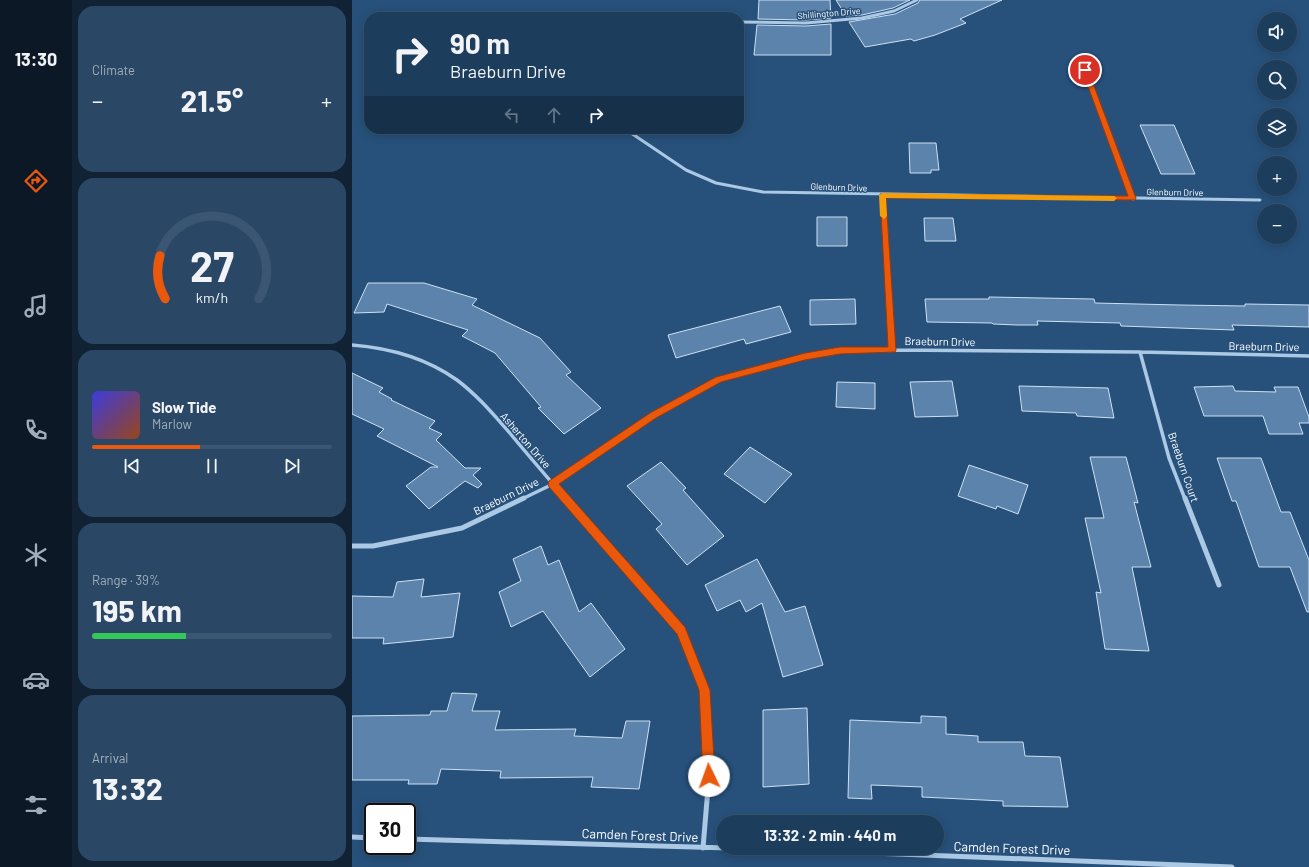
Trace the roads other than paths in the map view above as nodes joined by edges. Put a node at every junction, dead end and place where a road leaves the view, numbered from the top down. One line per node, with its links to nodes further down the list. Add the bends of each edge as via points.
1 (917, 0): 2 (street, Shillington Drive, via 894,11 862,18 806,23)
2 (744, 22)
3 (1085, 70): 6 (street)
4 (632, 134): 5 (street, Glenburn Drive, via 686,170 716,183 763,192)
5 (883, 195): 6 (street, Glenburn Drive); 9 (street)
6 (1133, 198): 7 (street, Glenburn Drive)
7 (1260, 200)
8 (352, 345): 12 (street, Asherton Drive, via 379,346 418,358 455,378 484,404)
9 (892, 350): 10 (street, Braeburn Drive); 12 (street, Braeburn Drive, via 840,351 806,356 719,379 653,416)
10 (1140, 352): 11 (street, Braeburn Drive); 14 (street, Braeburn Court, via 1169,458)
11 (1309, 356)
12 (553, 484): 13 (street, Braeburn Drive, via 462,528 373,546); 18 (street, Asherton Drive, via 681,631 704,690 709,776)
13 (352, 546)
14 (1219, 585)
15 (352, 837): 16 (street)
16 (364, 838)
17 (416, 839): 18 (street, Camden Forest Drive)
18 (703, 848): 19 (street, Camden Forest Drive)
19 (1232, 867)

